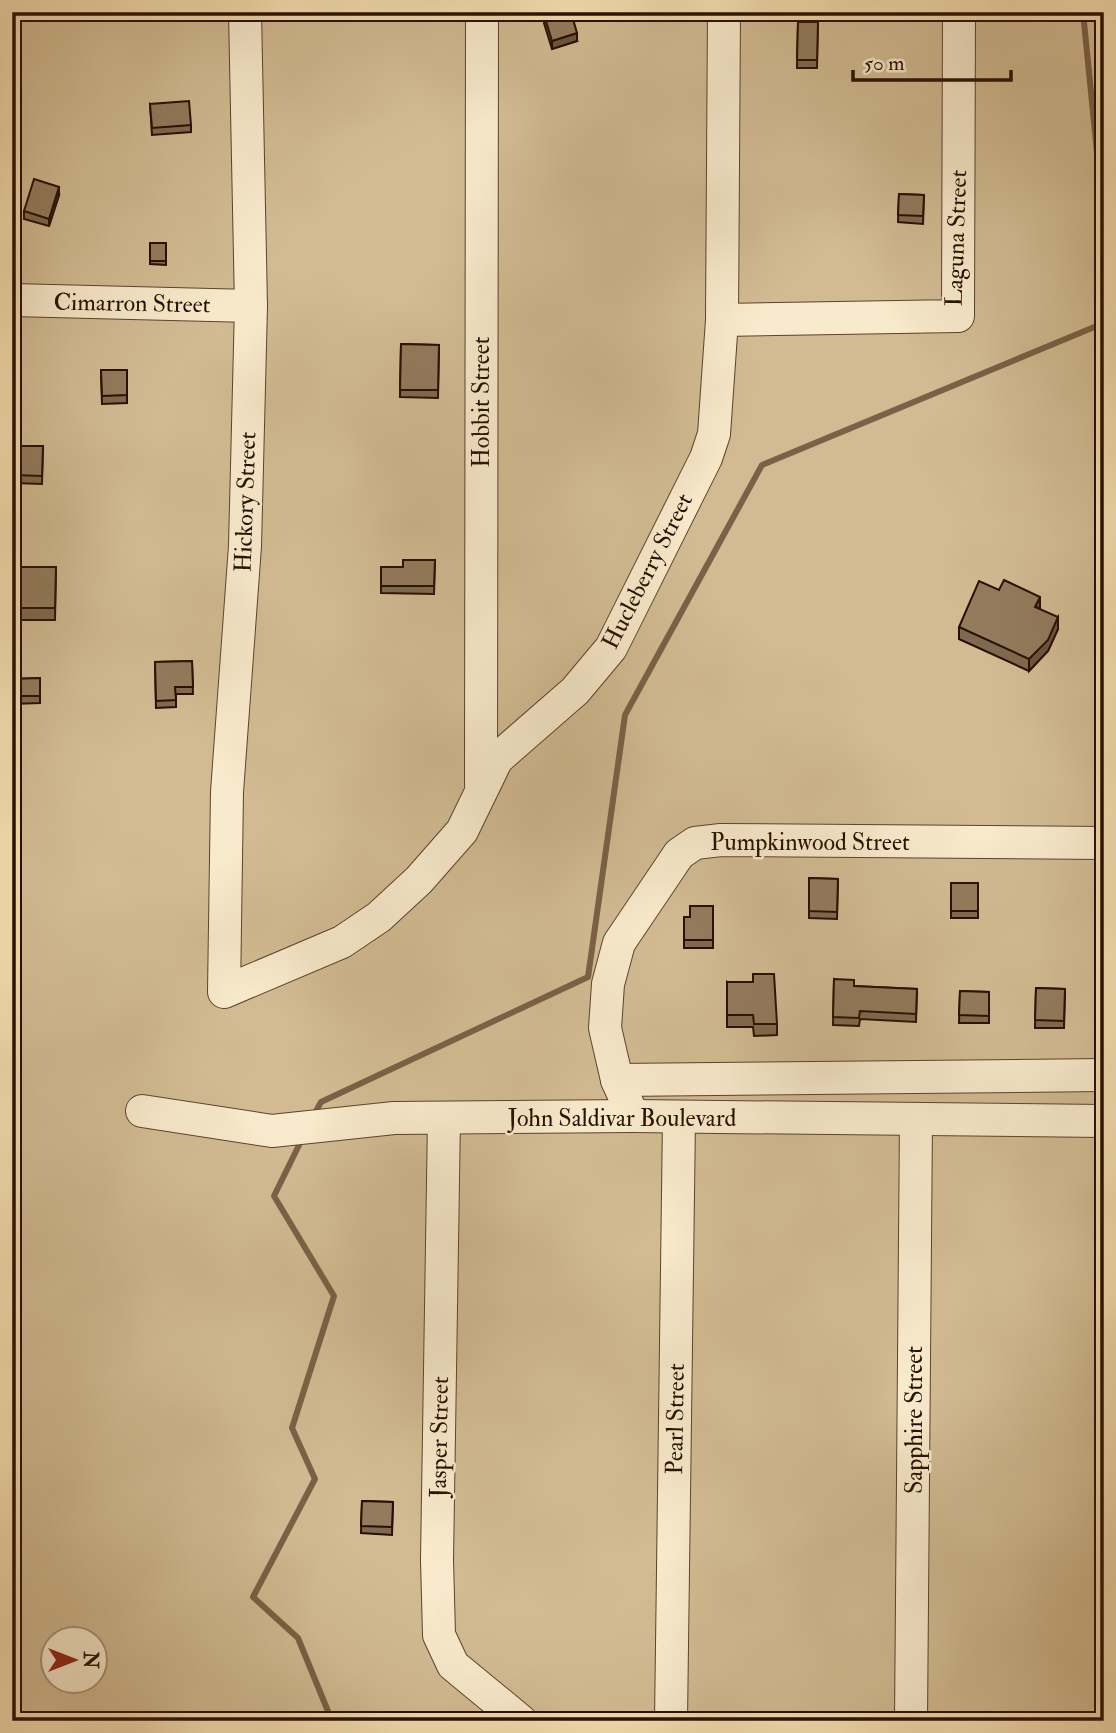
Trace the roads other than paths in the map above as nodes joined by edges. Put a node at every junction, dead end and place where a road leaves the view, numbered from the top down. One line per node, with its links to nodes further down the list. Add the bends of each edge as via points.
1 (245, 12): 6 (street, Hickory Street)
2 (482, 12): 8 (street, Hobbit Street)
3 (724, 12): 7 (street, Hucleberry Street)
4 (959, 12): 7 (street, Laguna Street, via 958,316)
5 (12, 300): 6 (street, Cimarron Street)
6 (251, 306): 10 (street, Hickory Street, via 245,546 227,792)
7 (722, 320): 8 (street, Hucleberry Street, via 714,434 638,597 611,648 575,691 497,758)
8 (481, 792): 10 (street, Hucleberry Street, via 462,831 379,917 342,942)
9 (1104, 843): 12 (street, Pumpkinwood Street, via 721,840 695,844 679,854 619,943 608,984 606,1028)
10 (224, 992)
11 (1104, 1075): 12 (street, John Saldivar Boulevard)
12 (617, 1080): 14 (street, Pumpkinwood Street)
13 (142, 1111): 15 (street, John Saldivar Boulevard, via 272,1131 394,1118)
14 (633, 1116): 15 (street, John Saldivar Boulevard); 16 (street, John Saldivar Boulevard)
15 (444, 1118): 19 (street, Jasper Street, via 439,1635 453,1665)
16 (679, 1118): 17 (street, John Saldivar Boulevard); 20 (street, Pearl Street)
17 (916, 1119): 18 (street, John Saldivar Boulevard); 21 (street, Sapphire Street)
18 (1104, 1121)
19 (521, 1721)
20 (671, 1721)
21 (911, 1721)

